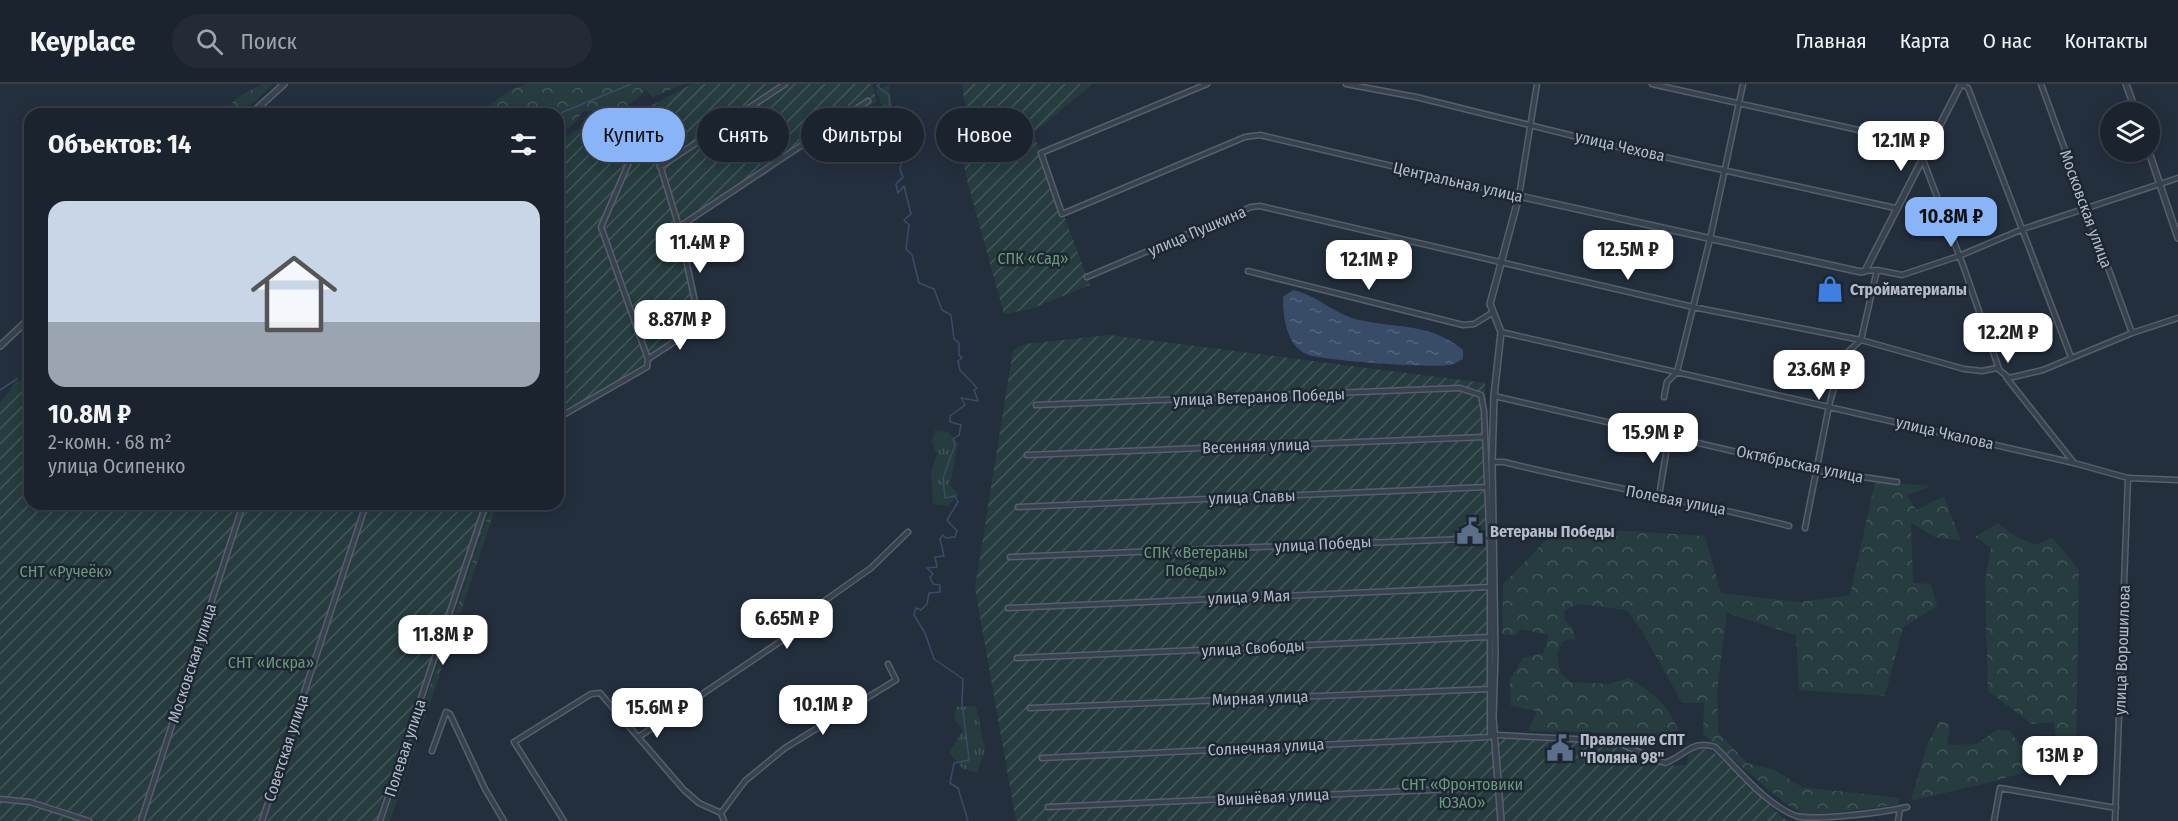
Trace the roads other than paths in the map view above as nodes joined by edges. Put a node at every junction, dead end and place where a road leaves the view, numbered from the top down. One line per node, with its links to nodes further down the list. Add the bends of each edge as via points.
1 (284, 84): 14 (street)
2 (785, 84): 21 (street)
3 (1207, 84): 25 (street, Центральная улица, via 1041,153 1062,214 1245,136 1260,135)
4 (1346, 84): 15 (street, улица Чехова)
5 (1537, 84): 15 (street)
6 (1652, 84): 13 (street)
7 (1743, 84): 13 (street)
8 (1962, 84): 16 (street); 29 (street, via 1968,88)
9 (2041, 84): 27 (street, Московская улица)
10 (2126, 84): 12 (street)
11 (868, 101): 28 (street)
12 (2132, 102)
13 (1738, 104): 16 (street, via 1908,141); 22 (street)
14 (258, 108)
15 (1529, 125): 22 (street, улица Чехова); 25 (street, via 1530,140)
16 (1925, 149): 17 (street)
17 (1922, 156): 26 (street); 32 (street)
18 (629, 162): 47 (street, via 601,227)
19 (659, 162): 21 (street)
20 (2153, 162): 24 (street)
21 (660, 167): 28 (street)
22 (1724, 170): 26 (street, улица Чехова); 31 (street)
23 (2178, 178): 24 (street, Центральная улица)
24 (2160, 183): 27 (street, Центральная улица); 30 (street)
25 (1519, 196): 31 (street, Центральная улица); 33 (street)
26 (1895, 208): 36 (street)
27 (2085, 208): 29 (street, Центральная улица); 43 (street, Московская улица)
28 (679, 227): 47 (street, via 700,325)
29 (2023, 230): 32 (street, Центральная улица); 46 (street)
30 (2178, 238)
31 (1710, 239): 36 (street, Центральная улица, via 1855,273); 38 (street)
32 (1959, 256): 34 (street, Центральная улица, via 1902,275); 48 (street)
33 (1501, 262): 37 (street, улица Пушкина, via 1260,206); 38 (street, улица Пушкина); 39 (street, via 1490,304)
34 (1877, 270): 36 (street, Центральная улица); 44 (street)
35 (1248, 271): 39 (street, via 1463,325 1474,324)
36 (1865, 272)
37 (1087, 277)
38 (1693, 307): 44 (street, улица Пушкина); 49 (street)
39 (1492, 313): 42 (street)
40 (2178, 318): 43 (street, улица Пушкина)
41 (24, 324): 45 (street)
42 (1501, 332): 49 (street, улица Чкалова); 50 (street)
43 (2132, 333): 46 (street, улица Пушкина)
44 (1861, 340): 48 (street, улица Пушкина, via 1964,369); 53 (street, via 1842,357)
45 (0, 346)
46 (2072, 357): 48 (street, улица Пушкина, via 2043,370 2009,378)
47 (648, 359): 54 (street, via 647,367)
48 (1998, 368): 59 (street)
49 (1677, 372): 51 (street, via 1667,382); 53 (street, улица Чкалова)
50 (1494, 396): 55 (street, Октябрьская улица); 58 (street)
51 (1664, 397)
52 (1036, 405): 56 (street, улица Ветеранов Победы, via 1460,388 1481,395)
53 (1829, 406): 59 (street, улица Чкалова); 60 (street)
54 (564, 415)
55 (1669, 435): 60 (street, Октябрьская улица); 65 (street)
56 (1485, 437): 57 (street, Весенняя улица); 64 (street)
57 (1027, 455)
58 (1492, 462): 65 (street, Полевая улица); 73 (street)
59 (2074, 463): 61 (street, улица Чкалова)
60 (1815, 470): 63 (street, Октябрьская улица); 71 (street)
61 (2128, 478): 62 (street, улица Чкалова); 91 (street, улица Ворошилова)
62 (2178, 480)
63 (1897, 482)
64 (1487, 487): 66 (street, улица Славы); 73 (street)
65 (1659, 497): 70 (street, Полевая улица)
66 (1018, 507)
67 (241, 510): 95 (street, Московская улица)
68 (364, 510): 96 (street, Советская улица)
69 (484, 510): 97 (street, Полевая улица)
70 (1789, 526)
71 (1805, 528)
72 (908, 532): 82 (street, via 871,568 806,614 784,639)
73 (1490, 538): 74 (street, улица Победы); 75 (street); 83 (street)
74 (1010, 557)
75 (1490, 587): 76 (street, улица 9 Мая); 77 (street)
76 (1008, 608)
77 (1489, 637): 78 (street, улица Свободы); 80 (street)
78 (1017, 658)
79 (888, 664): 92 (street, via 896,680 785,748 745,781)
80 (1490, 689): 81 (street, Мирная улица); 83 (street)
81 (1030, 708)
82 (640, 736): 92 (street, via 684,790 699,803); 99 (street, via 600,693 591,694 514,742)
83 (1493, 736): 85 (street, Солнечная улица); 86 (street); 93 (street, Солнечная улица, via 1614,741 1665,763 1692,746 1706,744 1715,747 1776,804 1798,817)
84 (432, 751): 98 (street, via 446,712)
85 (1042, 758)
86 (1499, 787): 88 (street, Вишнёвая улица); 101 (street)
87 (0, 799): 94 (street, via 30,802)
88 (1048, 807)
89 (1907, 807): 90 (street)
90 (1900, 808): 93 (street); 102 (street)
91 (2115, 808): 103 (street, via 2000,788); 104 (street, улица Ворошилова)
92 (721, 813): 100 (street)
93 (1810, 819)
94 (89, 821)
95 (141, 821)
96 (262, 821)
97 (380, 821)
98 (504, 821)
99 (564, 821)
100 (724, 821)
101 (1501, 821)
102 (1898, 821)
103 (1994, 821)
104 (2115, 821)

